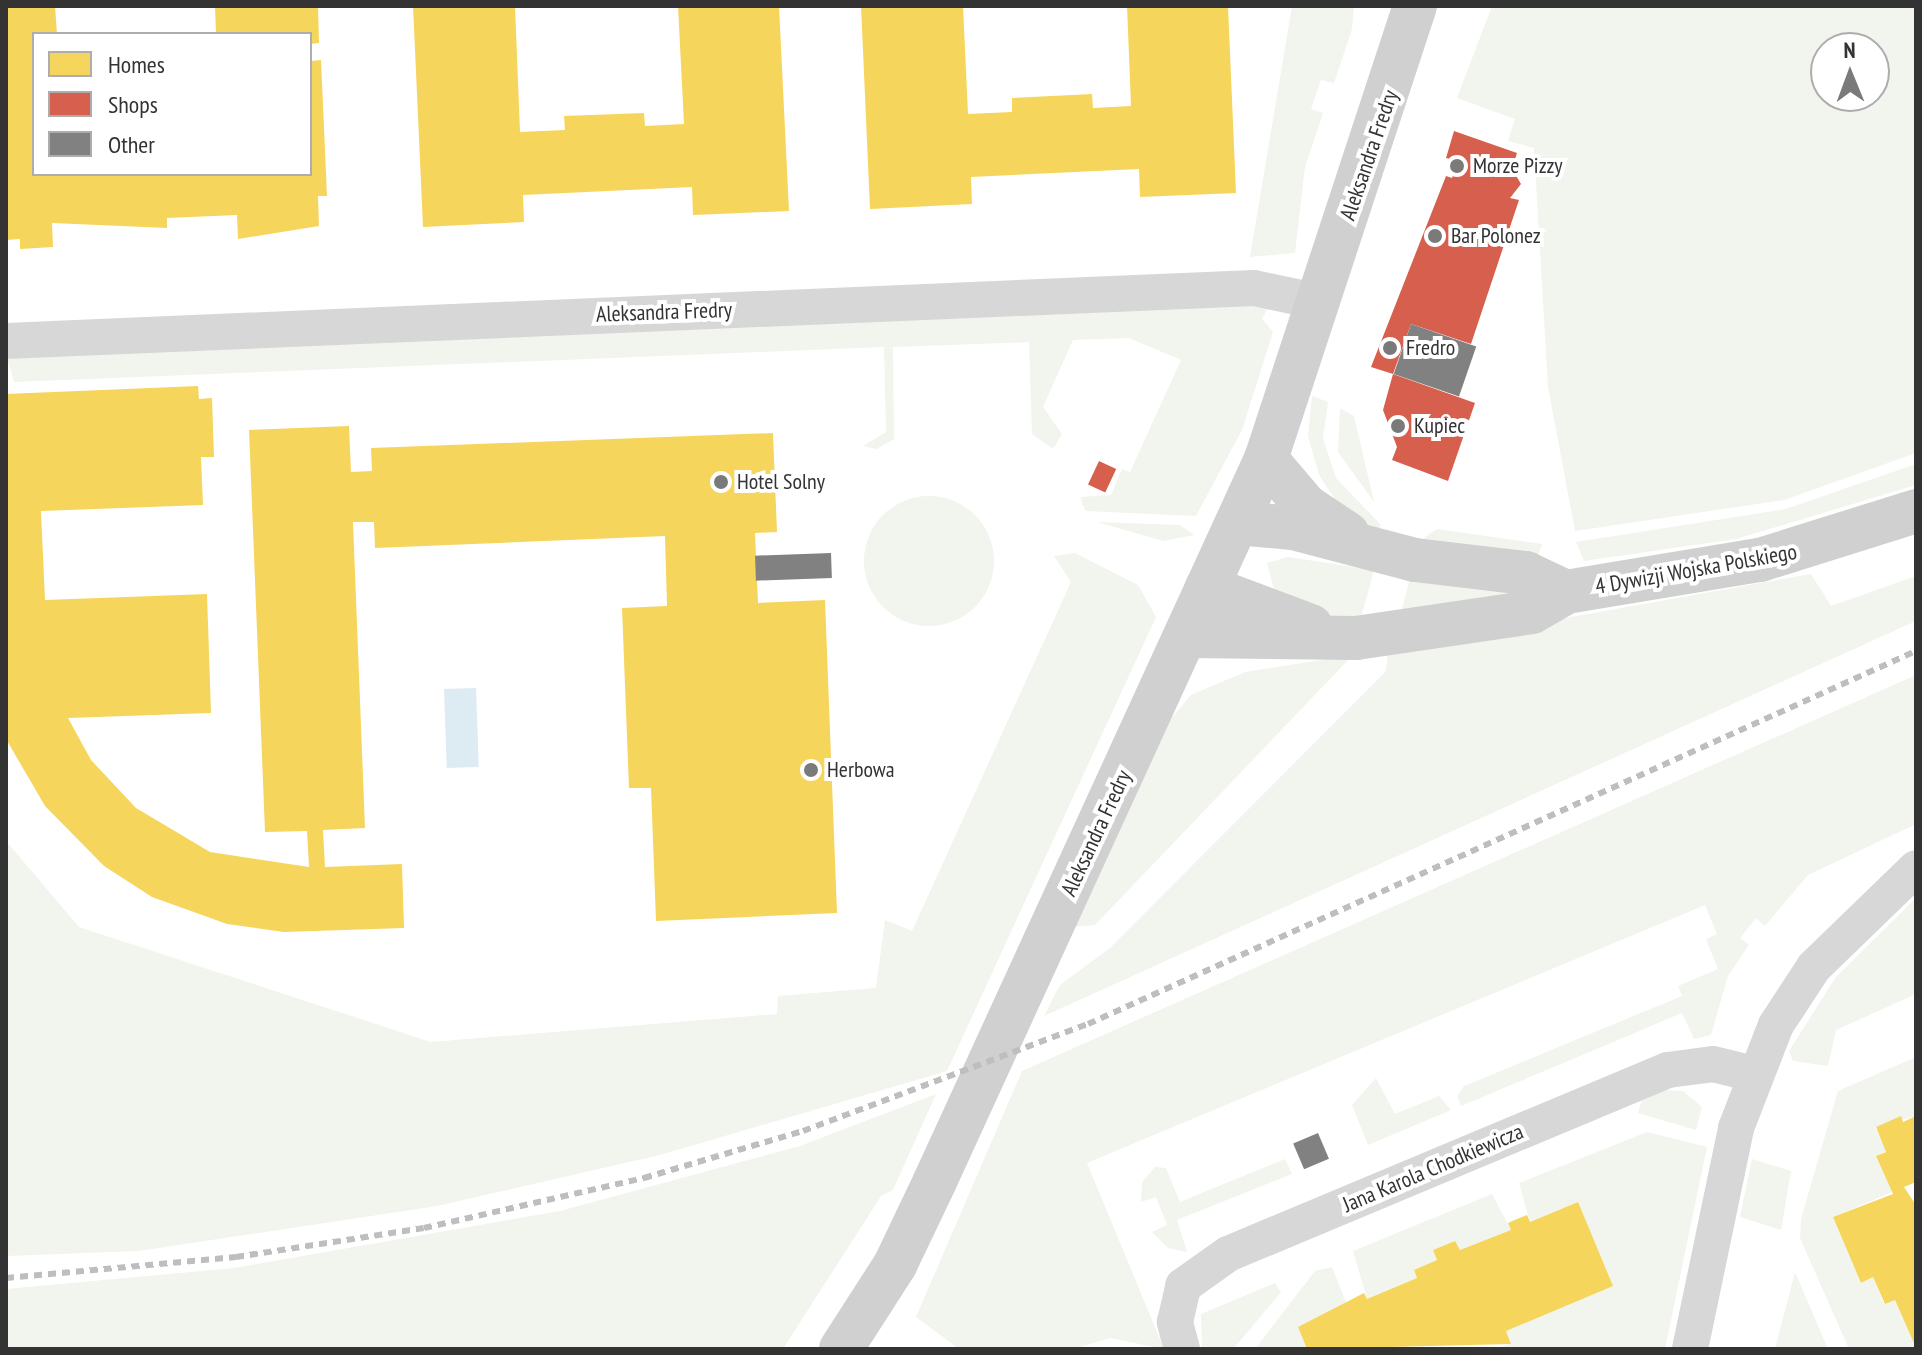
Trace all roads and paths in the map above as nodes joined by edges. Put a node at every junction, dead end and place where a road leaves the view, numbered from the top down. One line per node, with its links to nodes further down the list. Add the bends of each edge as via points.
1 (1415, 6): 2 (street, Aleksandra Fredry)
2 (1320, 302): 3 (street, Aleksandra Fredry, via 1254,288); 4 (street, Aleksandra Fredry)
3 (6, 341)
4 (1266, 459): 6 (street, Aleksandra Fredry); 7 (street, 4 Dywizji Wojska Polskiego, via 1306,506)
5 (1916, 511): 9 (street, 4 Dywizji Wojska Polskiego, via 1760,560)
6 (1237, 523): 7 (street, 4 Dywizji Wojska Polskiego, via 1293,528); 8 (street, Aleksandra Fredry)
7 (1377, 553): 9 (street, 4 Dywizji Wojska Polskiego, via 1526,573)
8 (1207, 587): 10 (street, Aleksandra Fredry); 11 (street, 4 Dywizji Wojska Polskiego)
9 (1566, 592): 11 (street, 4 Dywizji Wojska Polskiego, via 1532,612)
10 (1187, 636): 11 (street, 4 Dywizji Wojska Polskiego); 14 (street, Aleksandra Fredry, via 902,1251)
11 (1356, 638)
12 (1916, 868): 13 (street, via 1814,967)
13 (1754, 1074): 15 (street, Jana Karola Chodkiewicza, via 1713,1064 1668,1070 1228,1254 1183,1286 1175,1322); 16 (street, via 1725,1170)
14 (841, 1349)
15 (1182, 1349)
16 (1690, 1349)

